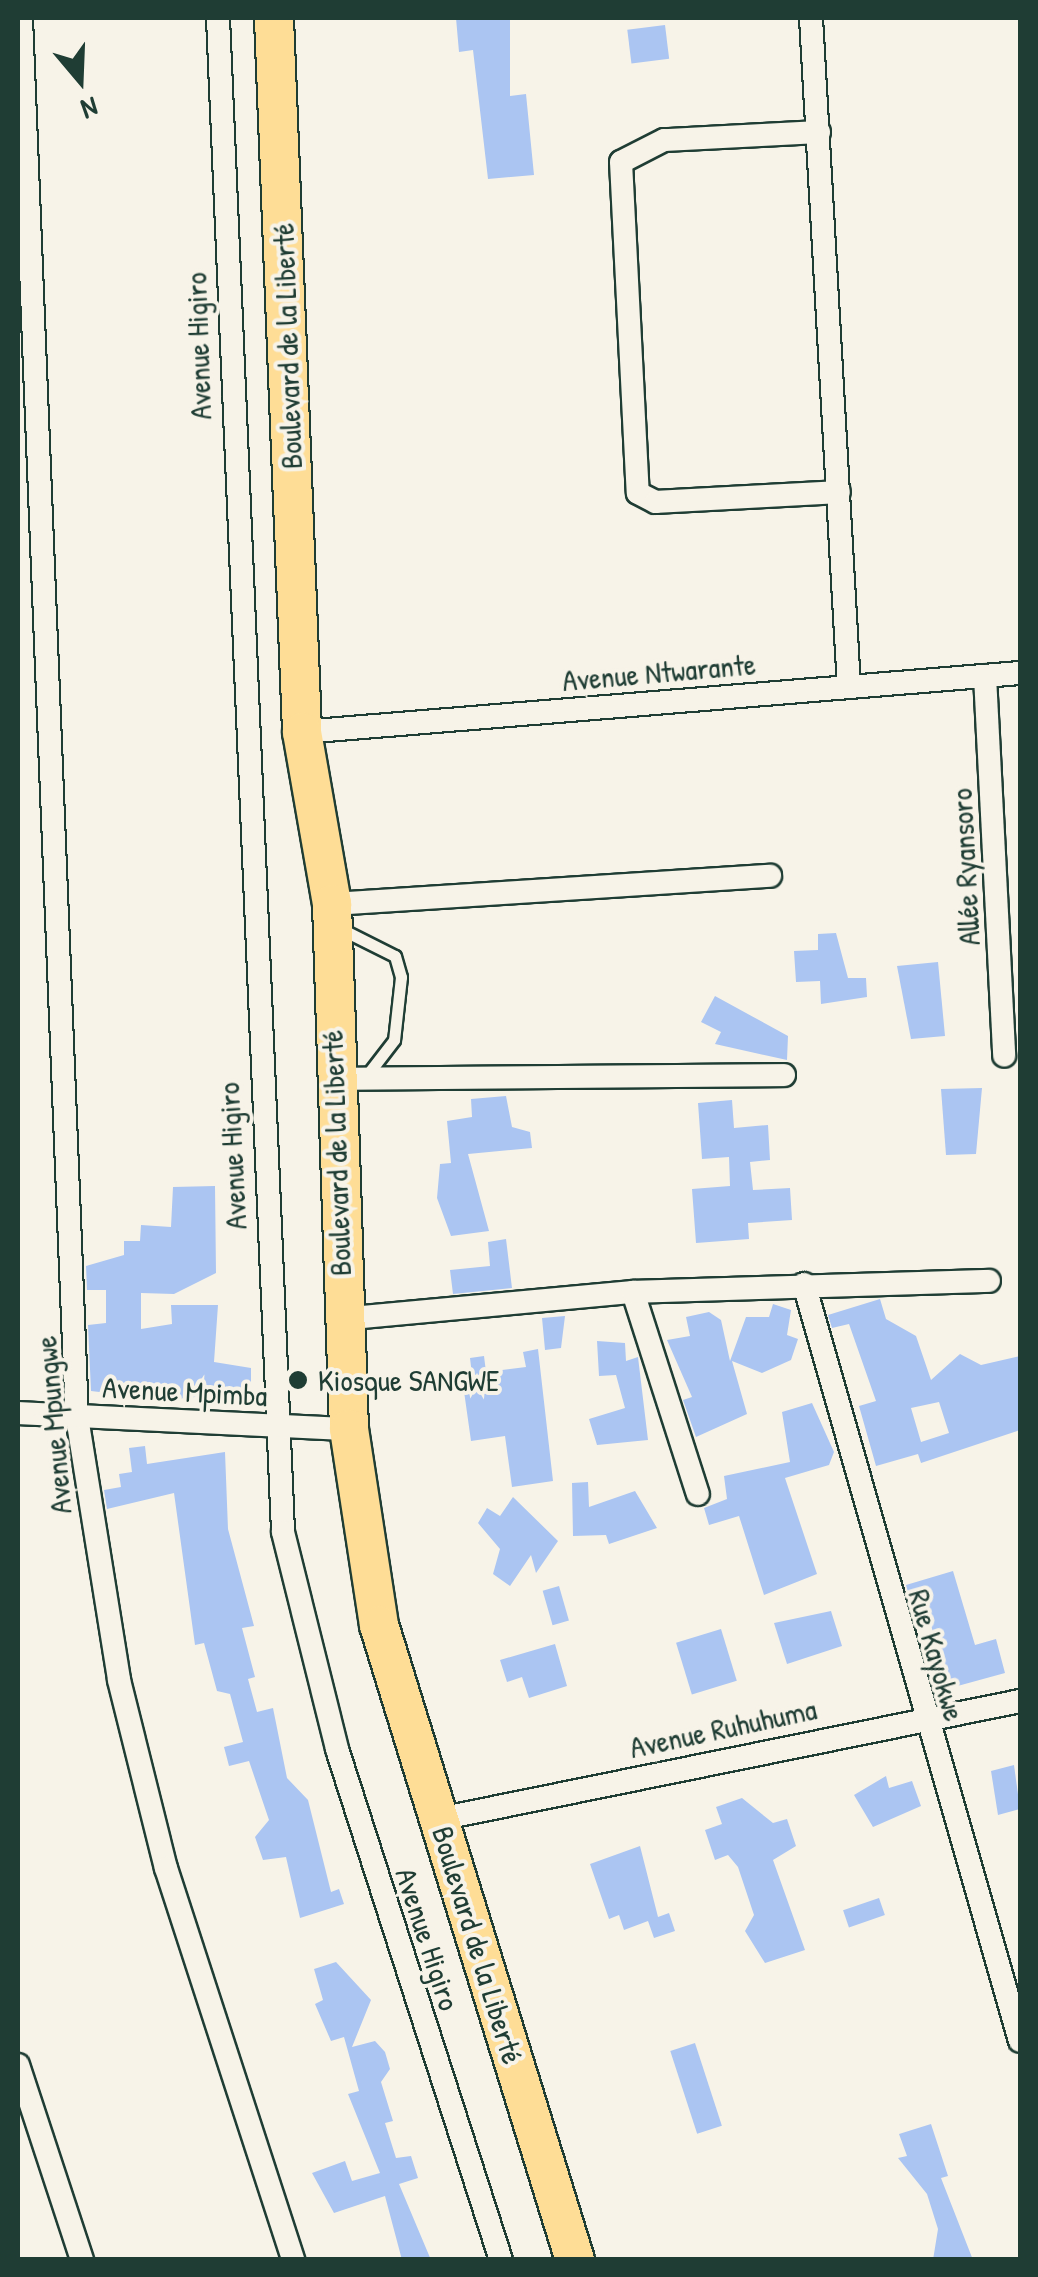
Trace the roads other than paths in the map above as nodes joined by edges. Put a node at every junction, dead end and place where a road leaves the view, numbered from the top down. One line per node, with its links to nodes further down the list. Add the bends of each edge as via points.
1 (21, 18): 21 (street, Avenue Mpungwe)
2 (218, 18): 22 (street, Avenue Higiro)
3 (274, 18): 10 (highway, Boulevard de la Liberté)
4 (811, 18): 5 (street)
5 (818, 132): 6 (street); 6 (street, via 664,140 621,162 638,493 656,502)
6 (839, 492): 9 (street)
7 (1020, 673): 8 (street, Avenue Ntwarante)
8 (984, 676): 9 (street, Avenue Ntwarante); 13 (street, Allée Ryansoro)
9 (849, 687): 10 (street, Avenue Ntwarante)
10 (302, 732): 12 (highway, Boulevard de la Liberté)
11 (770, 876): 12 (street)
12 (332, 914): 15 (highway, Boulevard de la Liberté); 15 (lane, via 395,956 401,976 394,1040)
13 (1004, 1056)
14 (784, 1074): 15 (street)
15 (348, 1079): 19 (highway, Boulevard de la Liberté)
16 (989, 1280): 17 (street)
17 (804, 1284): 18 (street); 26 (street, Rue Kayokwe)
18 (633, 1292): 19 (street); 24 (street)
19 (341, 1319): 23 (highway, Boulevard de la Liberté)
20 (18, 1413): 21 (street, Avenue Mpimba)
21 (78, 1417): 22 (street, Avenue Mpimba); 31 (street, Avenue Mpungwe, via 118,1680 166,1868)
22 (274, 1426): 23 (street, Avenue Mpimba); 32 (street, Avenue Higiro, via 283,1532 337,1749)
23 (350, 1429): 27 (highway, Boulevard de la Liberté, via 378,1625)
24 (698, 1494)
25 (1020, 1701): 26 (street, Avenue Ruhuhuma)
26 (922, 1715): 27 (street, Avenue Ruhuhuma); 28 (street, Rue Kayokwe)
27 (439, 1820): 33 (highway, Boulevard de la Liberté)
28 (1020, 2040)
29 (18, 2066): 30 (street)
30 (82, 2260)
31 (293, 2260)
32 (502, 2260)
33 (575, 2260)

